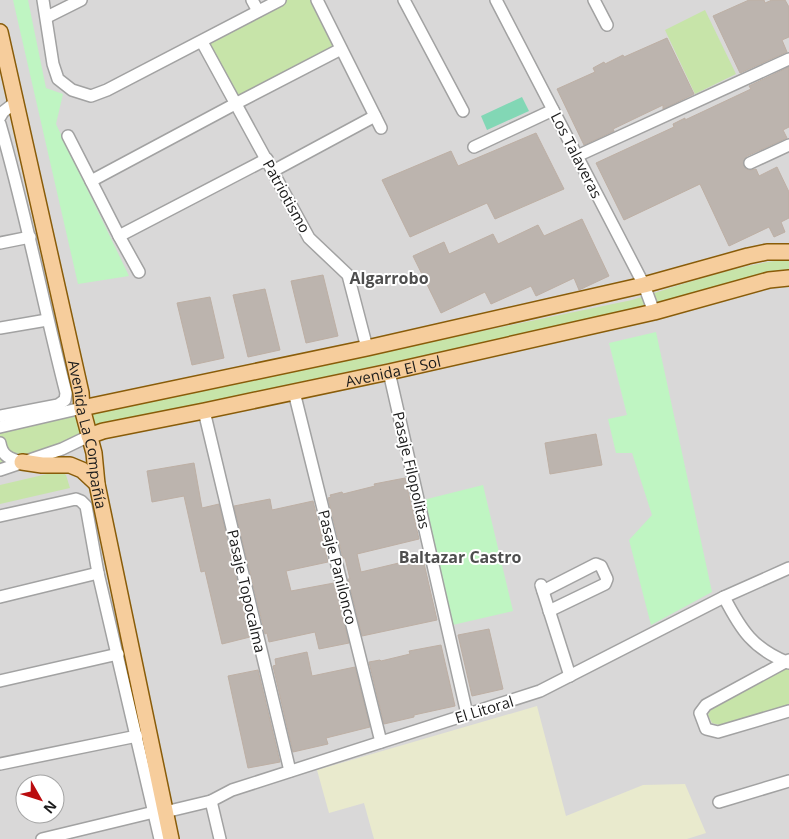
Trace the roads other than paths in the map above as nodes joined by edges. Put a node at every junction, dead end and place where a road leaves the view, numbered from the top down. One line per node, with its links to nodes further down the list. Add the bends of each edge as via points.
1 (43, 0): 10 (street)
2 (81, 0): 10 (street)
3 (252, 0): 9 (street)
4 (280, 0): 9 (street)
5 (317, 0): 14 (street)
6 (404, 0): 19 (street)
7 (496, 0): 18 (street, Los Talaveras)
8 (594, 0): 11 (street)
9 (258, 11): 13 (street)
10 (47, 17): 13 (street, via 58,79 72,90 91,96)
11 (607, 24)
12 (0, 32): 16 (main road, Avenida La Compañía)
13 (202, 42): 17 (street, Patriotismo)
14 (341, 49): 17 (street); 20 (street)
15 (789, 58): 29 (street)
16 (16, 100): 21 (street); 27 (main road, Avenida La Compañía)
17 (235, 104): 30 (street, Patriotismo); 33 (street)
18 (553, 110): 26 (street); 29 (street, Los Talaveras)
19 (463, 111)
20 (375, 116): 23 (street); 32 (street)
21 (0, 117)
22 (0, 124): 28 (street)
23 (381, 128)
24 (68, 136): 33 (street)
25 (789, 145): 31 (street)
26 (474, 147)
27 (28, 150): 28 (street); 47 (main road, Avenida La Compañía)
28 (4, 156): 35 (street)
29 (577, 156): 40 (street, Los Talaveras)
30 (267, 159): 32 (street, Patriotismo); 34 (street)
31 (750, 163)
32 (273, 171): 44 (street, Patriotismo, via 309,238 348,275)
33 (91, 181): 34 (street)
34 (119, 236): 38 (street)
35 (30, 237): 36 (street); 42 (street)
36 (0, 243)
37 (789, 252): 40 (main road, Avenida El Sol, via 748,256)
38 (139, 272)
39 (789, 278): 41 (main road, Avenida El Sol, via 769,280)
40 (644, 285): 41 (street, Los Talaveras); 44 (main road, Avenida El Sol)
41 (654, 312): 45 (main road, Avenida El Sol)
42 (47, 320): 43 (street); 49 (street, via 66,393 65,400 58,405)
43 (0, 328)
44 (367, 348): 47 (main road, Avenida El Sol)
45 (389, 372): 46 (main road, Avenida El Sol); 68 (street, Pasaje Filopolitas)
46 (294, 392): 48 (main road, Avenida El Sol); 70 (street, Pasaje Panilonco)
47 (82, 408): 50 (street, Avenida El Sol); 52 (main road, Avenida La Compañía)
48 (204, 411): 52 (main road, Avenida El Sol, via 103,430); 72 (street, Pasaje Topocalma)
49 (0, 416)
50 (4, 426): 51 (street)
51 (0, 435)
52 (89, 436): 54 (street, Avenida El Sol); 56 (main road, Avenida La Compañía)
53 (0, 443): 54 (street, via 6,456)
54 (22, 462): 55 (street, Avenida El Sol); 56 (main road, via 70,465 82,470)
55 (0, 470)
56 (97, 484): 76 (main road, Avenida La Compañía)
57 (0, 516): 59 (street, via 76,499 81,501 86,506)
58 (789, 568): 61 (street, El Litoral)
59 (98, 573): 60 (street); 63 (street)
60 (0, 597)
61 (724, 597): 64 (street, via 738,624 756,644 770,655); 65 (street, El Litoral)
62 (549, 610): 62 (street, via 541,587 596,564 601,566 607,580 605,584); 65 (street)
63 (118, 654): 66 (street); 69 (street)
64 (788, 662): 67 (street, via 706,705 700,713 706,729 718,732)
65 (570, 676): 68 (street, El Litoral, via 540,691)
66 (0, 681)
67 (789, 711)
68 (467, 714): 70 (street, El Litoral)
69 (137, 736): 71 (street); 76 (street)
70 (381, 742): 72 (street, El Litoral)
71 (0, 764)
72 (290, 771): 74 (street, El Litoral, via 232,790)
73 (789, 781): 75 (street)
74 (211, 801): 76 (street, El Litoral); 80 (street)
75 (719, 802)
76 (160, 812): 77 (street, El Litoral); 78 (street); 79 (main road, Avenida La Compañía)
77 (42, 839)
78 (160, 839)
79 (171, 839)
80 (220, 839)

